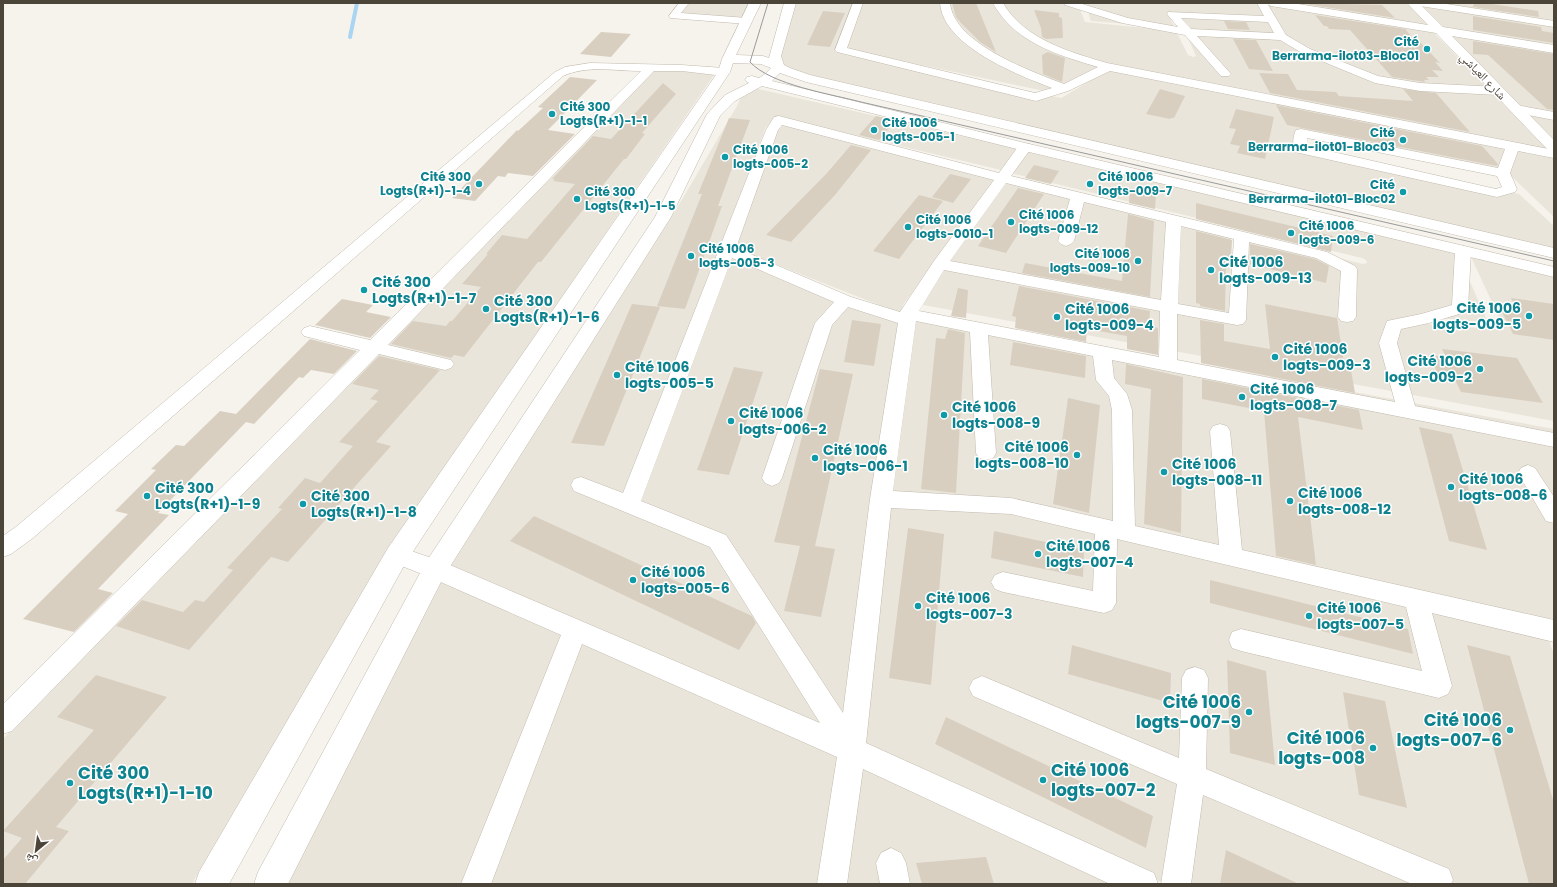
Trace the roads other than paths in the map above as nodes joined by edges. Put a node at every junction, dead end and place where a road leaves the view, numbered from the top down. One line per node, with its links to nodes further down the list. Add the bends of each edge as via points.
1 (684, 3): 14 (street, via 674,16)
2 (755, 3): 14 (street)
3 (790, 3): 20 (street, via 775,56)
4 (858, 3): 25 (street, via 841,50 1036,97)
5 (945, 3): 25 (street, via 953,23 972,44 993,59)
6 (998, 3): 21 (street, via 1017,27 1044,45)
7 (1070, 3): 17 (street, via 1126,21)
8 (1262, 3): 13 (street)
9 (1271, 3): 12 (street)
10 (1413, 3): 16 (street, شارع العياشي)
11 (1420, 3): 15 (street)
12 (1285, 4): 16 (street)
13 (1271, 19): 17 (street, via 1172,14); 18 (street)
14 (747, 21): 23 (street)
15 (1552, 22)
16 (1438, 30): 19 (street); 26 (street, شارع العياشي)
17 (1187, 32): 18 (street); 24 (street)
18 (1282, 37): 26 (street, via 1306,51 1375,79 1420,87)
19 (1554, 49)
20 (778, 67): 23 (street, via 772,75); 23 (street, via 763,60); 41 (street, via 806,78)
21 (1108, 67): 25 (street); 29 (street)
22 (651, 68): 23 (street); 50 (street); 65 (street, via 582,66 559,74 25,532)
23 (739, 73): 30 (street); 66 (street); 68 (street, via 730,98 714,114 663,217)
24 (1225, 74)
25 (1064, 88)
26 (1498, 91): 27 (street, شارع العياشي)
27 (1516, 109): 28 (street); 31 (street, شارع العياشي)
28 (1554, 116)
29 (1513, 146): 32 (street); 33 (street)
30 (1025, 147): 34 (street); 40 (street)
31 (1554, 148)
32 (1554, 154)
33 (1503, 173): 33 (street, via 1510,189 1497,193 1300,149 1301,133)
34 (1003, 178): 35 (street); 39 (street, via 779,120 772,130); 42 (street)
35 (1078, 196): 36 (street); 38 (street)
36 (1174, 219): 37 (street); 45 (street)
37 (1242, 235): 45 (street, via 1237,320); 47 (street, via 1321,254 1349,269)
38 (1066, 241)
39 (727, 250): 44 (street); 62 (street)
40 (1463, 250): 43 (street); 54 (street, via 1460,308 1393,325 1388,343)
41 (1554, 253)
42 (940, 264): 45 (street); 46 (street)
43 (1554, 272)
44 (845, 301): 46 (street); 59 (street, via 824,323)
45 (1169, 307): 53 (street)
46 (908, 317): 48 (street); 61 (street)
47 (1347, 317)
48 (979, 328): 51 (street); 57 (street)
49 (310, 332): 50 (street)
50 (374, 347): 52 (street); 76 (street)
51 (1102, 352): 53 (street); 64 (street, via 1105,380 1118,394 1122,410)
52 (445, 364)
53 (1168, 365): 54 (street)
54 (1407, 412): 56 (street)
55 (1220, 431): 67 (street)
56 (1554, 440)
57 (986, 453)
58 (1528, 473): 63 (street)
59 (772, 478)
60 (581, 485): 62 (street)
61 (881, 499): 64 (street, via 1011,506); 77 (street)
62 (629, 504): 77 (street, via 718,541)
63 (1554, 515)
64 (1115, 530): 67 (street); 69 (street, via 1104,603)
65 (3, 548)
66 (397, 555): 68 (street); 80 (street)
67 (1231, 557): 70 (street)
68 (435, 569): 71 (street); 81 (street)
69 (1003, 582)
70 (1416, 599): 72 (street); 73 (street, via 1439,686)
71 (575, 630): 77 (street); 82 (street)
72 (1554, 631)
73 (1241, 640)
74 (1195, 678): 78 (street)
75 (982, 688): 78 (street)
76 (3, 722)
77 (852, 750): 83 (street); 84 (street)
78 (1192, 777): 79 (street); 85 (street)
79 (1438, 880)
80 (211, 884)
81 (270, 884)
82 (476, 884)
83 (832, 884)
84 (1143, 884)
85 (1176, 884)

